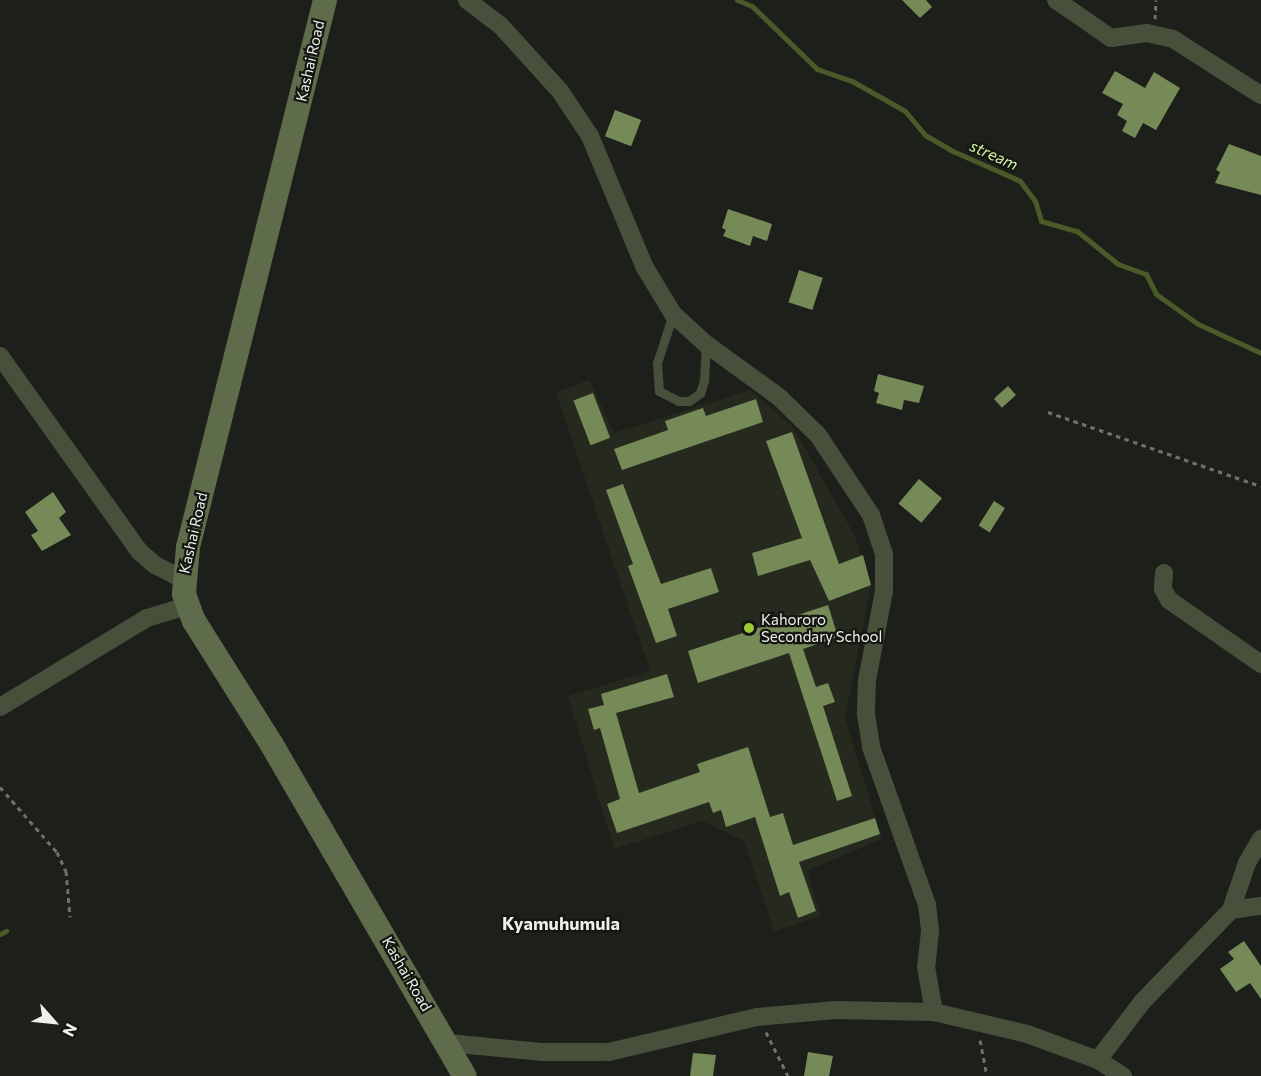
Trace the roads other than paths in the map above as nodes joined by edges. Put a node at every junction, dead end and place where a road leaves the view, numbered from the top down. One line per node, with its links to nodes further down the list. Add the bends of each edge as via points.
1 (325, 0): 9 (street, Kashai Road)
2 (467, 0): 5 (street, via 501,26 560,91 590,136 644,266)
3 (1056, 0): 4 (street, via 1111,38 1147,33 1173,39)
4 (1261, 95)
5 (673, 314): 6 (street); 6 (lane, via 657,363 660,391 679,401 689,401 700,393)
6 (706, 344): 16 (street, via 779,397 818,435 871,515 884,555 884,591 867,680 866,714 871,747 927,904 930,931 926,967)
7 (0, 356): 9 (street, via 140,552)
8 (1164, 573): 11 (street, via 1163,589 1169,600)
9 (182, 579): 10 (street, Kashai Road)
10 (188, 606): 12 (street, via 147,618); 17 (street, Kashai Road)
11 (1261, 664)
12 (0, 707)
13 (1261, 839): 15 (street, via 1247,863)
14 (1261, 906): 15 (street)
15 (1231, 910): 18 (street, via 1142,1002)
16 (934, 1012): 17 (street, via 836,1010 757,1017 609,1052 541,1053); 18 (street, via 1027,1034)
17 (448, 1043): 19 (street, Kashai Road)
18 (1098, 1060): 20 (street)
19 (465, 1076)
20 (1123, 1076)

